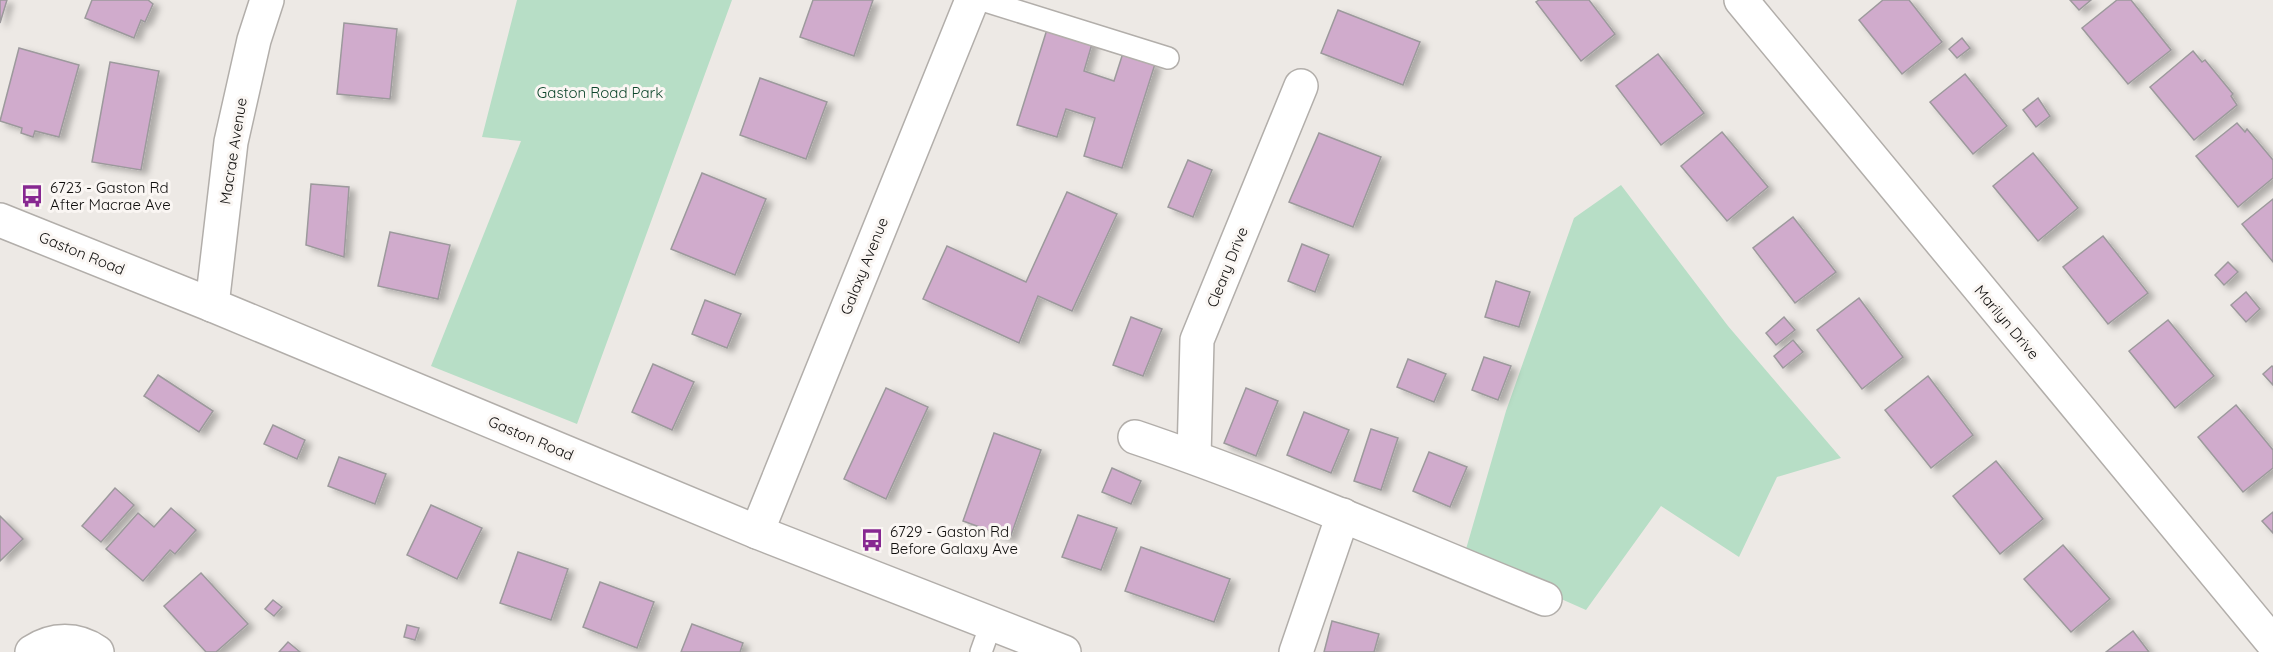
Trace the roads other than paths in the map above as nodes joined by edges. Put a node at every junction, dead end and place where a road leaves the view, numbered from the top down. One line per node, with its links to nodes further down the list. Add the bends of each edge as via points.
1 (267, 0): 8 (street, Macrae Avenue, via 231,142)
2 (972, 0): 12 (street, Galaxy Avenue)
3 (982, 0): 5 (lane)
4 (1741, 0): 15 (street, Marilyn Drive)
5 (1168, 58)
6 (1301, 86): 10 (street, Cleary Drive, via 1197,340)
7 (0, 220): 8 (street, Gaston Road)
8 (212, 305): 12 (street, Gaston Road)
9 (1135, 437): 10 (street)
10 (1194, 457): 11 (street)
11 (1343, 515): 13 (street); 19 (street)
12 (757, 532): 14 (street, Gaston Road)
13 (1545, 598)
14 (986, 638): 18 (street, Gaston Road)
15 (2273, 643)
16 (32, 652): 17 (street, via 65,641)
17 (97, 652)
18 (1064, 652)
19 (1296, 652)

